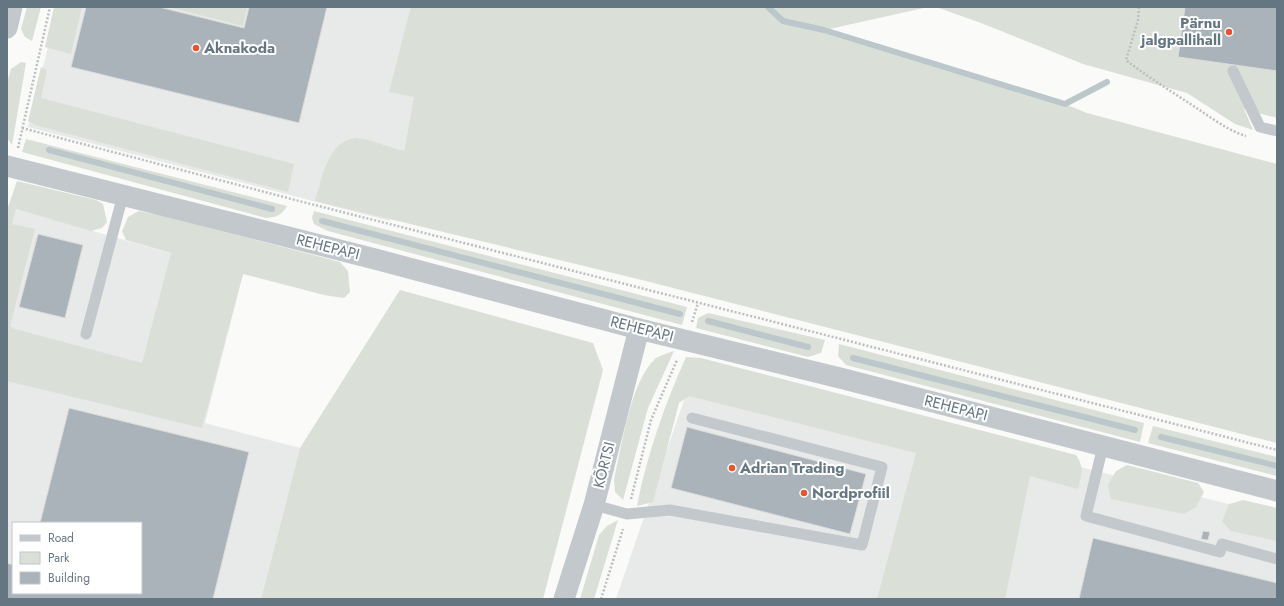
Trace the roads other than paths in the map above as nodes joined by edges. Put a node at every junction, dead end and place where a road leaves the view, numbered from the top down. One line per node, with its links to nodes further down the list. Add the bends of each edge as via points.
1 (12, 7): 2 (street)
2 (7, 28)
3 (1233, 71): 4 (lane, via 1260,127)
4 (1277, 132)
5 (7, 166): 6 (street, REHEPAPI)
6 (123, 195): 7 (street, REHEPAPI); 8 (lane)
7 (639, 329): 10 (street, REHEPAPI); 12 (street, KÕRTSI)
8 (86, 334)
9 (692, 418): 12 (lane, via 882,467 862,545 670,510 627,514)
10 (1103, 446): 11 (street, REHEPAPI); 13 (lane, via 1086,516 1220,552 1222,544)
11 (1277, 491)
12 (594, 505): 14 (street, KÕRTSI)
13 (1277, 559)
14 (564, 599)

